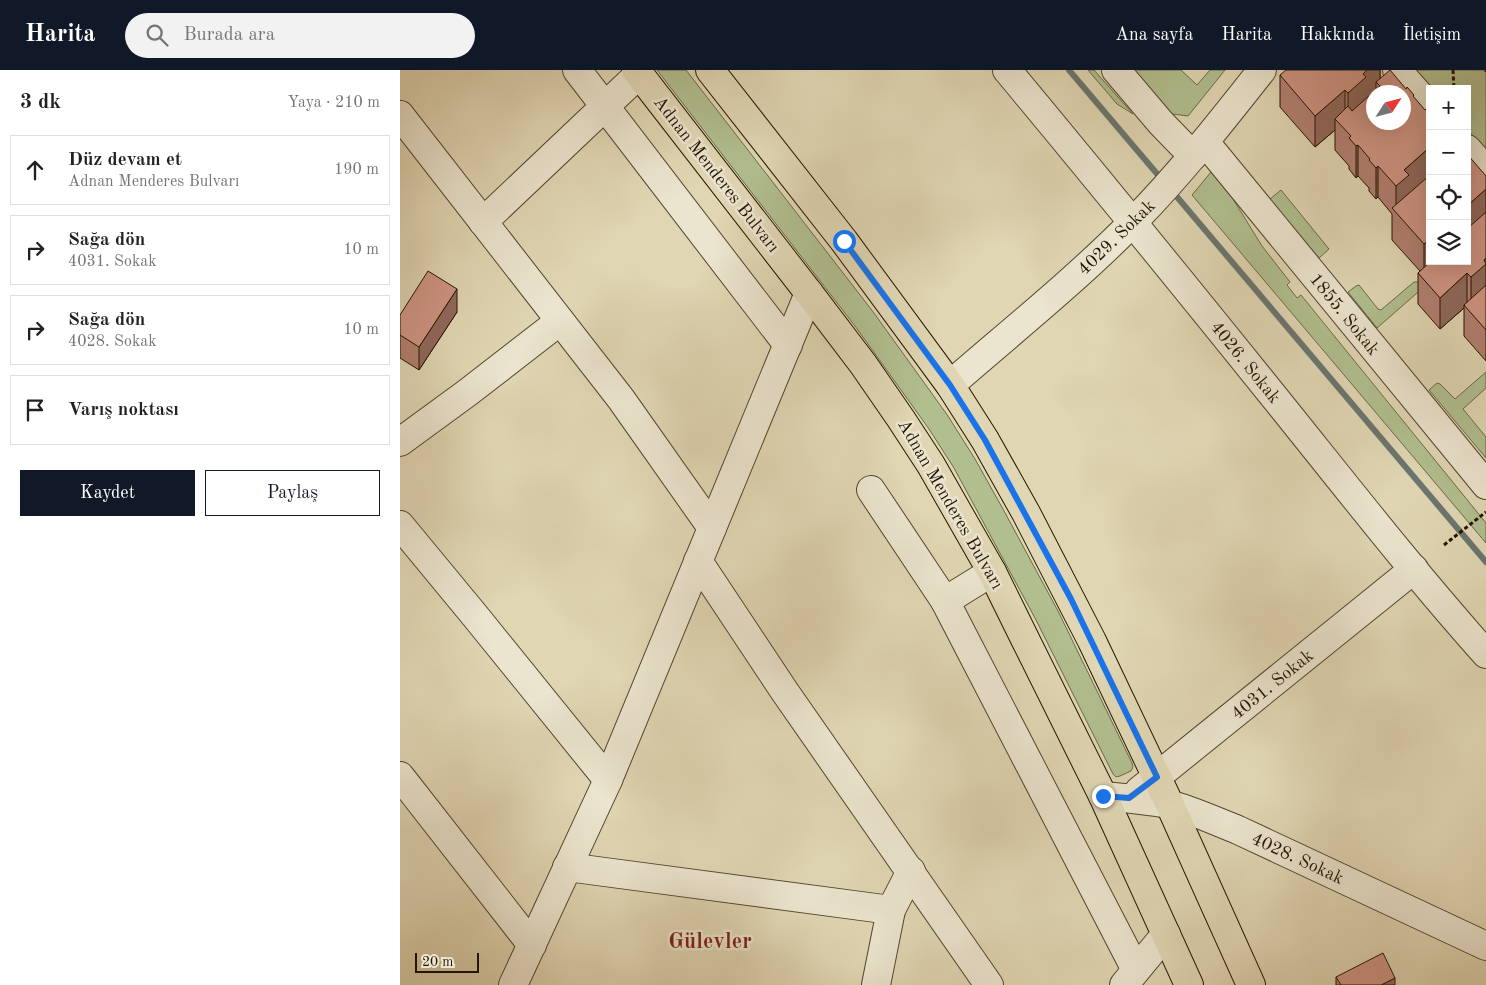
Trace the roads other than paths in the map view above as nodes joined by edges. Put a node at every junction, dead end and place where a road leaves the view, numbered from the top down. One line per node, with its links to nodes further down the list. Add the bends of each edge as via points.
1 (577, 70): 9 (street)
2 (710, 70): 19 (main road, via 844,241)
3 (1007, 70): 14 (street, 4026. Sokak)
4 (1116, 70): 12 (street, 1855. Sokak)
5 (1262, 70): 12 (street, 4029. Sokak)
6 (1398, 70): 8 (street)
7 (637, 72): 9 (street); 16 (main road, Adnan Menderes Bulvarı)
8 (1426, 102)
9 (605, 106): 15 (street); 18 (street)
10 (400, 115): 15 (street)
11 (1471, 153): 13 (street)
12 (1194, 155): 14 (street, 4029. Sokak); 21 (street, 1855. Sokak)
13 (1486, 170)
14 (1142, 213): 19 (street, 4029. Sokak, via 1079,273); 26 (street, 4026. Sokak)
15 (483, 222): 17 (street)
16 (809, 293): 18 (street); 27 (main road, Adnan Menderes Bulvarı, via 932,465)
17 (560, 321): 20 (street); 24 (street, via 621,399)
18 (788, 345): 24 (street)
19 (950, 385): 30 (main road, via 985,440 1066,590)
20 (401, 438)
21 (1486, 485)
22 (871, 490): 28 (street)
23 (400, 525): 31 (street)
24 (712, 528): 25 (street)
25 (698, 561): 31 (street); 36 (street)
26 (1414, 570): 29 (street, 4026. Sokak); 30 (street, 4031. Sokak)
27 (992, 572): 28 (street); 33 (main road, Adnan Menderes Bulvarı)
28 (945, 601): 41 (street)
29 (1486, 654)
30 (1157, 777): 33 (street, 4031. Sokak); 34 (main road)
31 (608, 780): 35 (street)
32 (405, 792): 39 (street)
33 (1116, 797): 34 (street, 4028. Sokak); 38 (main road, Adnan Menderes Bulvarı)
34 (1170, 805): 40 (street, 4028. Sokak, via 1238,830); 46 (main road)
35 (567, 867): 37 (street); 39 (street)
36 (911, 871): 37 (street); 44 (street)
37 (891, 910): 43 (street)
38 (1166, 934): 41 (street); 45 (main road, Adnan Menderes Bulvarı)
39 (532, 945): 42 (street)
40 (1486, 946)
41 (1130, 978)
42 (514, 985)
43 (876, 985)
44 (989, 985)
45 (1189, 985)
46 (1251, 985)

